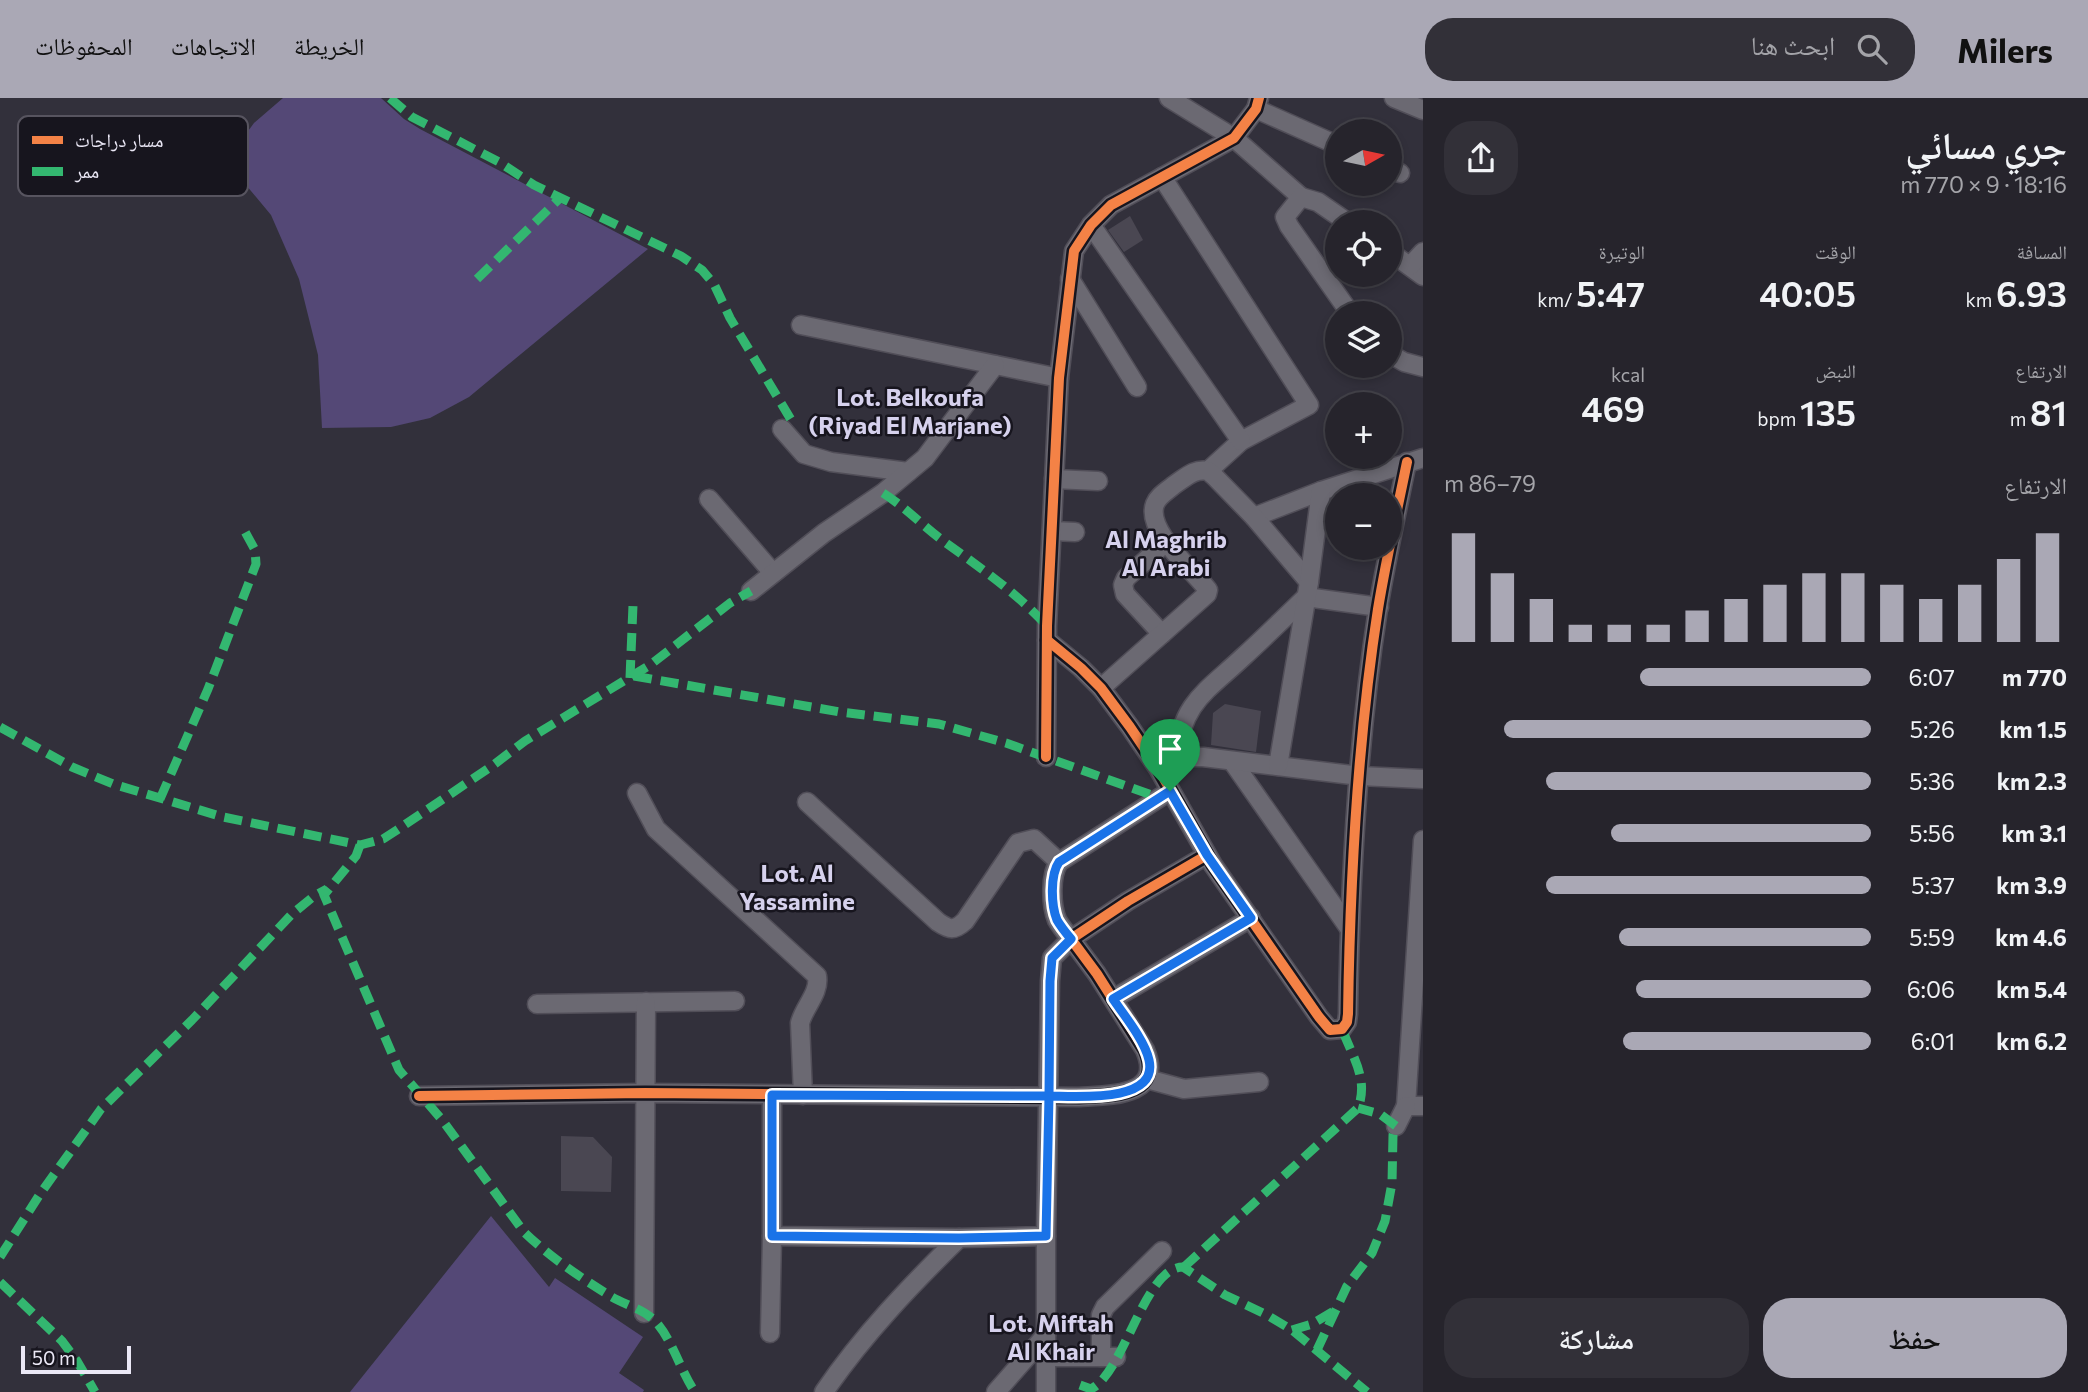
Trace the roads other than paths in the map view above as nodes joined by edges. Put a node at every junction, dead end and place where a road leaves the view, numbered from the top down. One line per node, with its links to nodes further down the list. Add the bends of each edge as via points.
1 (1170, 98): 5 (street)
2 (1394, 98): 4 (street)
3 (1258, 104): 5 (street); 6 (street)
4 (1423, 110)
5 (1234, 138): 7 (street); 8 (street)
6 (1325, 139)
7 (1162, 177): 10 (street, via 1111,205); 22 (street, via 1309,405)
8 (1301, 197): 9 (street); 14 (street, via 1285,217)
9 (1330, 210)
10 (1091, 225): 13 (street, via 1073,251); 22 (street)
11 (1423, 252): 12 (street)
12 (1416, 271)
13 (1070, 279): 19 (street); 20 (street)
14 (1342, 301)
15 (802, 325): 17 (street)
16 (1402, 361): 18 (street)
17 (995, 365): 19 (street); 25 (street, via 925,458)
18 (1423, 367)
19 (1059, 378): 26 (street)
20 (1138, 387)
21 (782, 429): 25 (street, via 804,454)
22 (1241, 440): 24 (street)
23 (1415, 460): 28 (street); 37 (street)
24 (1208, 471): 30 (street); 33 (street, via 1195,471 1156,502 1153,517)
25 (908, 472): 34 (street)
26 (1054, 479): 27 (street); 31 (street)
27 (1098, 481)
28 (1321, 491): 30 (street); 35 (street)
29 (709, 499): 34 (street)
30 (1254, 517): 35 (street)
31 (1052, 531): 32 (street); 39 (street)
32 (1075, 533)
33 (1166, 542): 38 (street, via 1123,585 1125,594); 38 (street, via 1208,590)
34 (773, 573): 36 (street)
35 (1308, 590): 37 (street); 42 (street, via 1203,691 1178,737); 44 (street)
36 (751, 591)
37 (1378, 607): 46 (street)
38 (1162, 635): 40 (street)
39 (1047, 640): 40 (street); 41 (street)
40 (1101, 688): 45 (street)
41 (1046, 757)
42 (1176, 757): 43 (street); 45 (street)
43 (1232, 761): 44 (street); 55 (street)
44 (1278, 766): 46 (street)
45 (1159, 770): 48 (street)
46 (1360, 776): 47 (street); 55 (street)
47 (1423, 779)
48 (1170, 791): 52 (street); 53 (street)
49 (637, 793): 65 (street, via 656,828 817,976 818,988 800,1023)
50 (807, 802): 53 (street, via 949,930 965,921 1018,843 1034,839)
51 (1423, 840): 68 (street)
52 (1207, 855): 54 (street); 56 (street)
53 (1059, 862): 56 (street, via 1053,876 1056,917)
54 (1251, 918): 55 (street, via 1319,1017 1336,1031 1344,1027 1348,1014); 57 (street)
55 (1349, 928)
56 (1071, 939): 57 (street); 67 (street, via 1052,958)
57 (1113, 999): 61 (street, via 1149,1060)
58 (735, 1001): 59 (street)
59 (646, 1002): 60 (street); 63 (street)
60 (537, 1004)
61 (1147, 1079): 62 (street, via 1184,1089); 67 (street, via 1138,1088 1115,1094)
62 (1259, 1082)
63 (645, 1093): 64 (street); 66 (street); 74 (street)
64 (772, 1095): 65 (street); 70 (street)
65 (803, 1095): 67 (street)
66 (419, 1096)
67 (1049, 1096): 71 (street)
68 (1415, 1106): 69 (street)
69 (1396, 1126)
70 (772, 1236): 72 (street); 75 (street)
71 (1046, 1236): 72 (street); 76 (street)
72 (959, 1238): 78 (street, via 877,1322)
73 (1162, 1251): 77 (street, via 1104,1307 1101,1315 1109,1357)
74 (644, 1313)
75 (770, 1333)
76 (1046, 1335): 77 (street); 79 (street)
77 (1046, 1357): 80 (street)
78 (824, 1392)
79 (996, 1392)
80 (1046, 1392)

